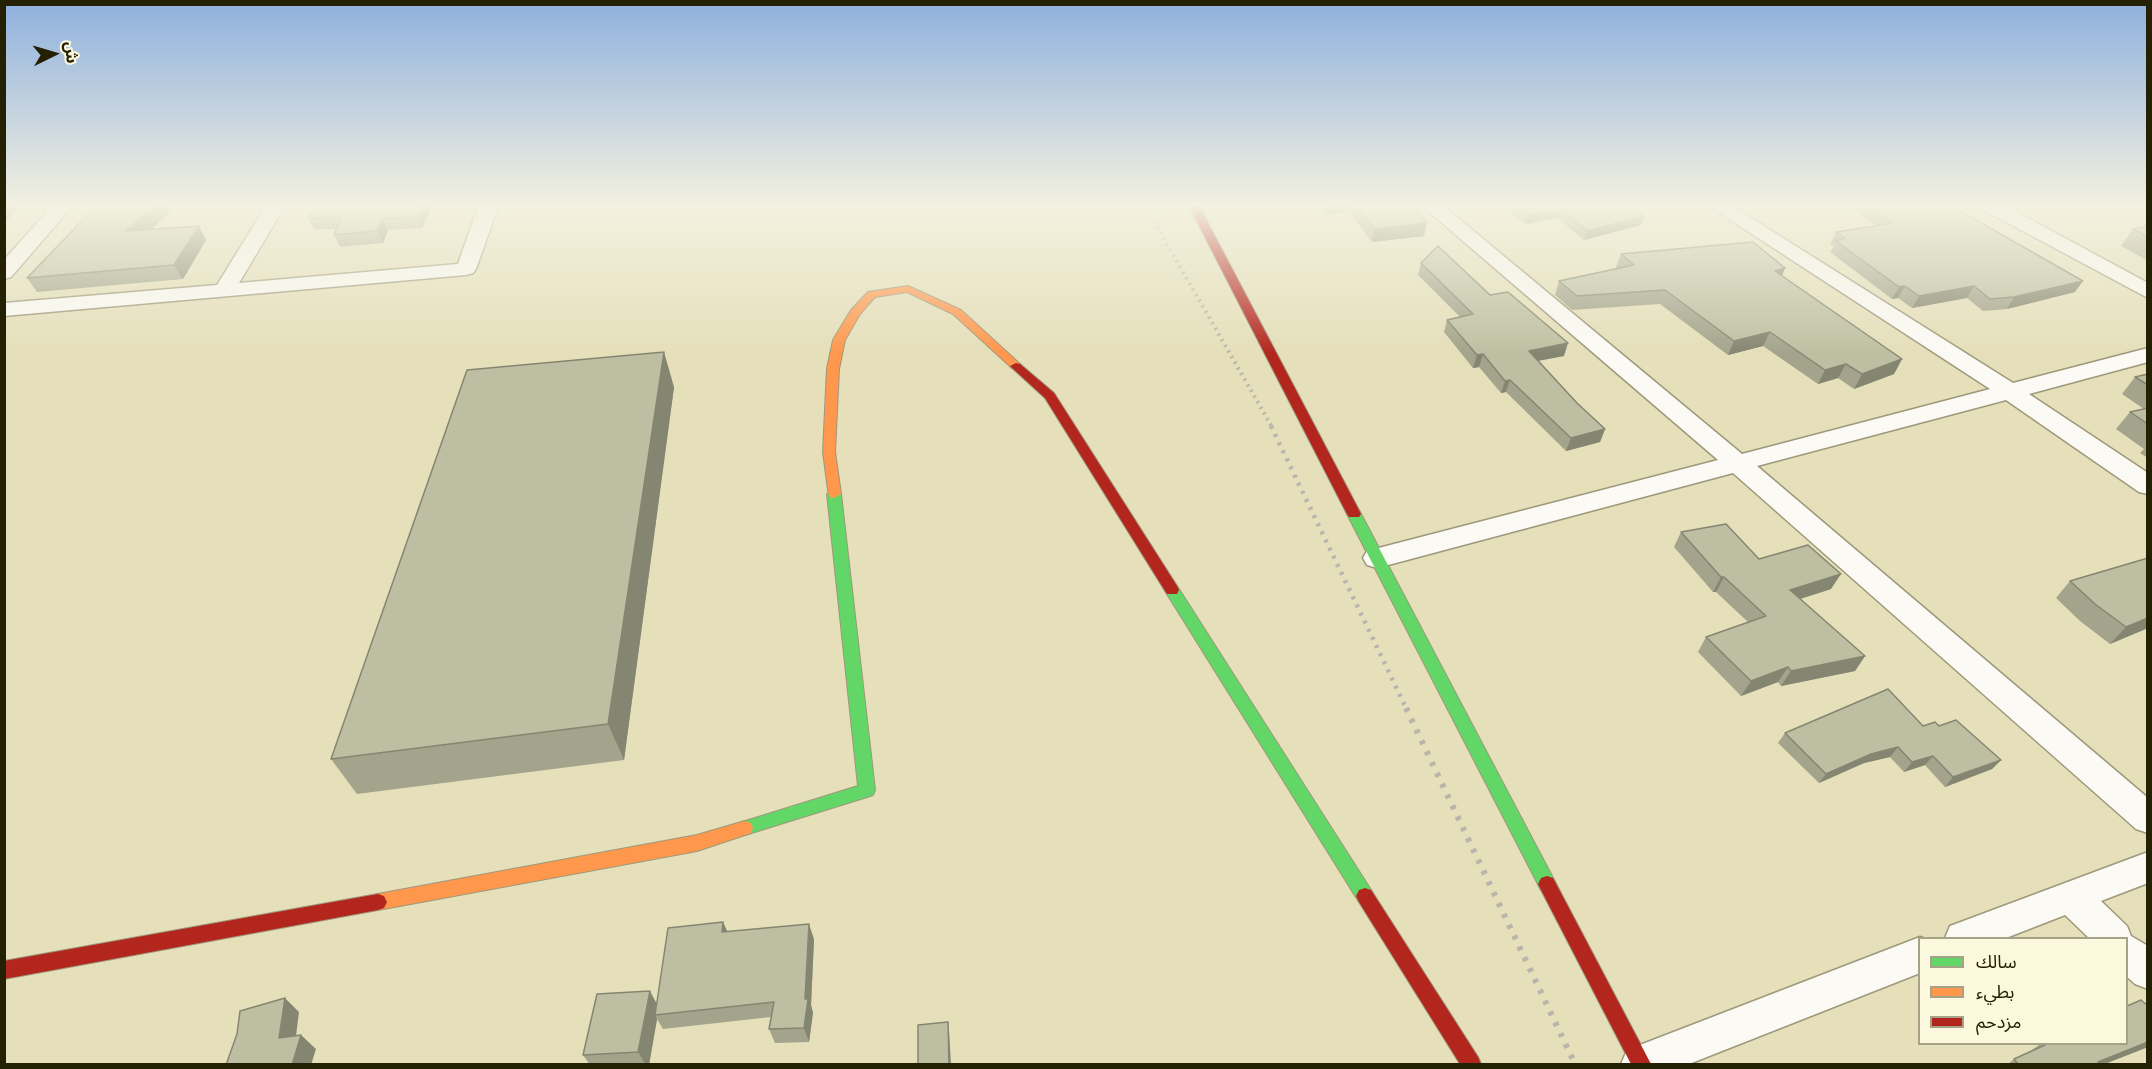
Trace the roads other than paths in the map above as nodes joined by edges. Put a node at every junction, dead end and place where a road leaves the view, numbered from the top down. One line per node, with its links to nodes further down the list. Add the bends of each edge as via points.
1 (21, 254): 8 (street)
2 (246, 254): 9 (street)
3 (471, 254): 9 (street, via 466,268)
4 (1219, 254): 16 (street)
5 (1488, 254): 14 (street)
6 (1792, 254): 13 (street)
7 (2079, 254): 10 (street)
8 (4, 273)
9 (224, 290): 11 (street)
10 (2148, 292)
11 (4, 310)
12 (2148, 355): 13 (street)
13 (2009, 392): 14 (street); 15 (street)
14 (1737, 463): 16 (street); 17 (street)
15 (2148, 486)
16 (1377, 558): 26 (street)
17 (2148, 819)
18 (2148, 867): 19 (street)
19 (2070, 896): 20 (street); 21 (street)
20 (1968, 937)
21 (2112, 937)
22 (2128, 952): 25 (street)
23 (1918, 956): 26 (street)
24 (4, 970): 27 (street, via 697,843 867,790 829,452 833,369 839,340 855,312 872,294 908,289 957,312 1050,396)
25 (2148, 971)
26 (1641, 1064)
27 (1471, 1065)

